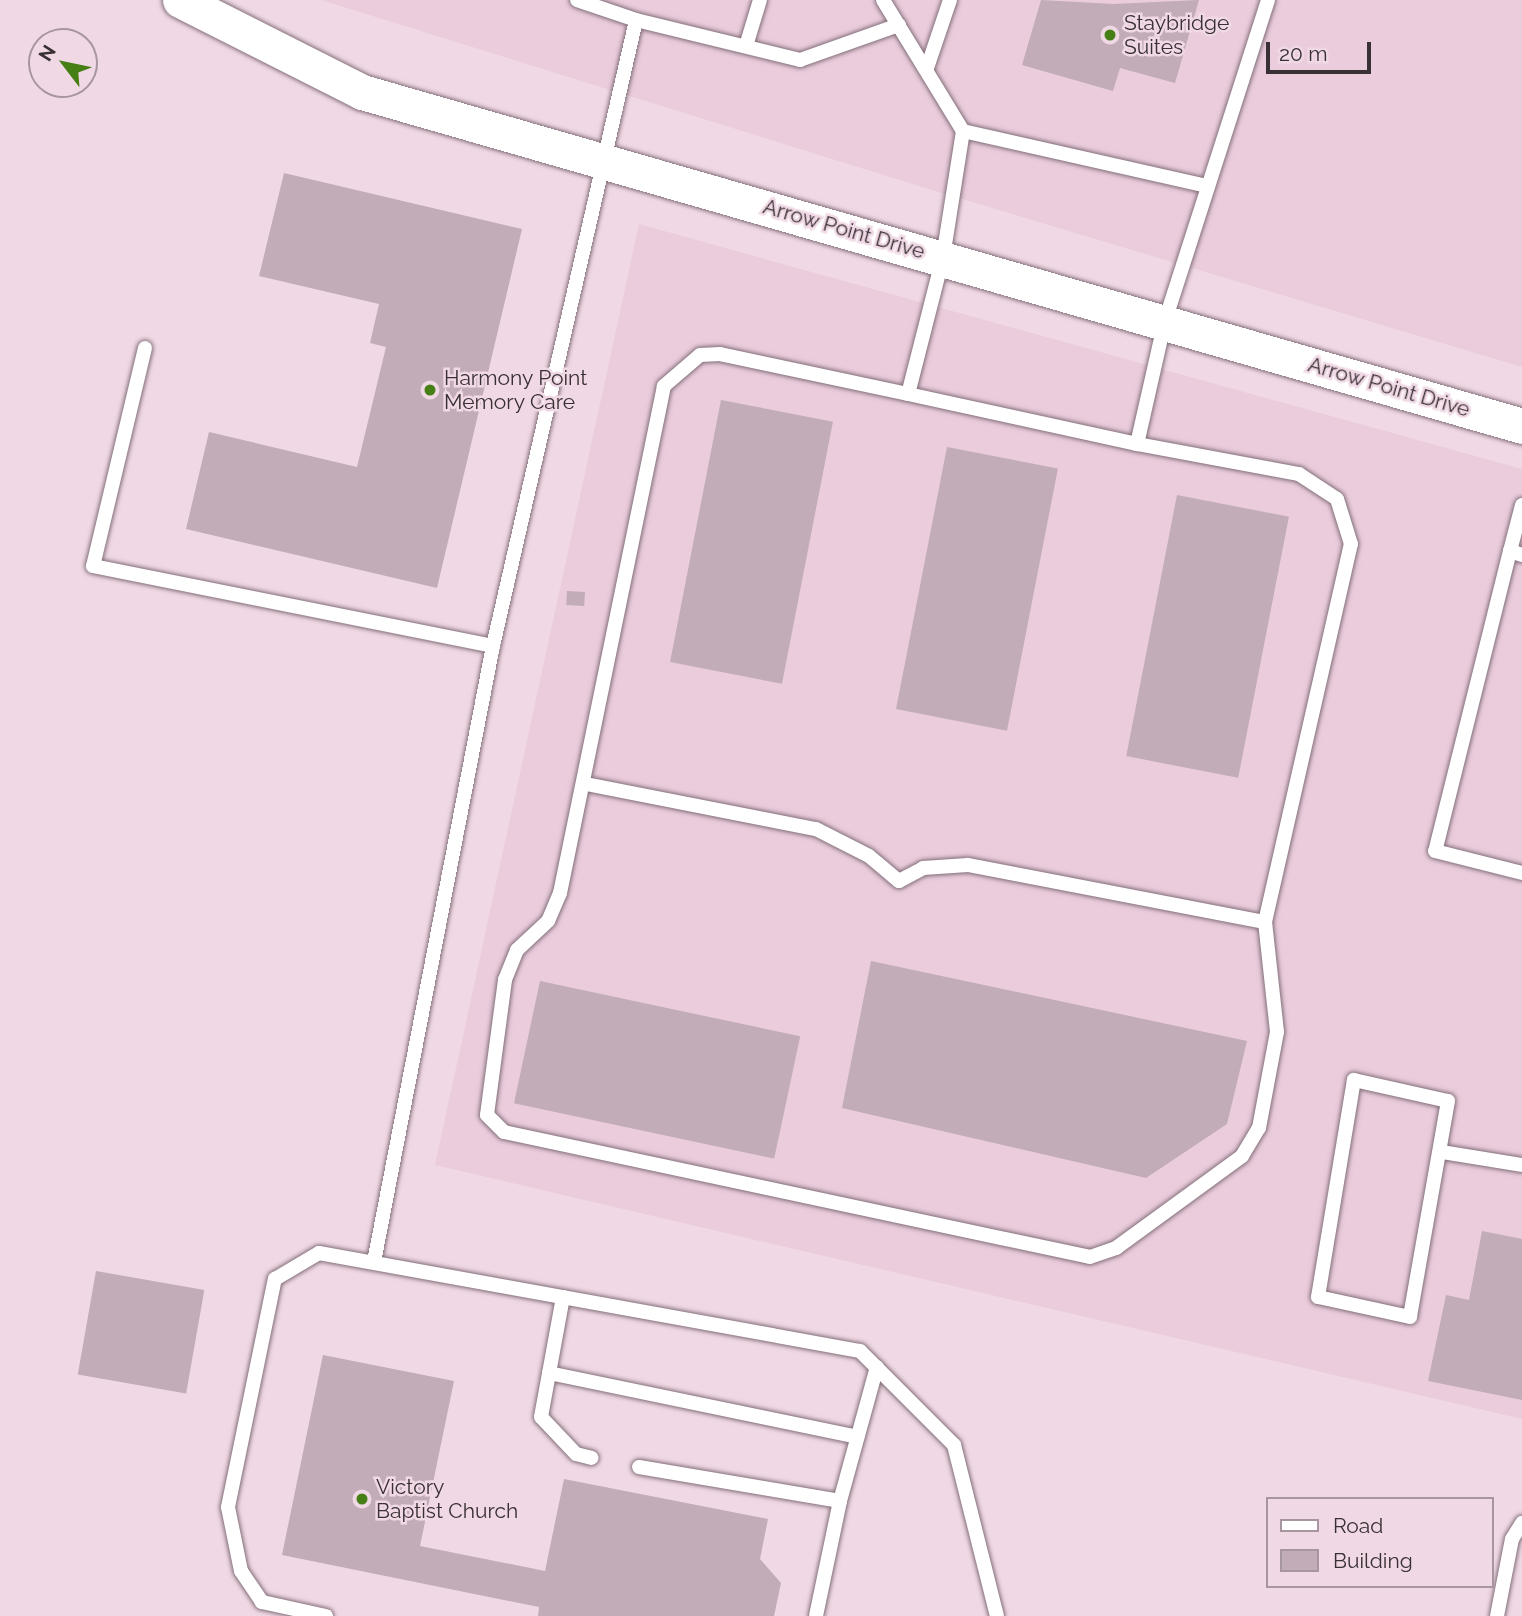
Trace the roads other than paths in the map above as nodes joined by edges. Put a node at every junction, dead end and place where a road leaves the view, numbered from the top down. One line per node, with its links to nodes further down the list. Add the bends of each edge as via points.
1 (180, 0): 12 (street, Arrow Point Drive, via 362,92)
2 (577, 0): 7 (lane)
3 (760, 0): 9 (lane)
4 (883, 0): 8 (lane)
5 (950, 0): 10 (lane)
6 (1268, 0): 13 (lane)
7 (636, 20): 9 (lane); 12 (lane)
8 (899, 25): 9 (lane, via 800,60); 10 (lane)
9 (746, 46)
10 (927, 68): 11 (lane)
11 (963, 131): 13 (lane); 14 (lane)
12 (599, 160): 14 (street, Arrow Point Drive); 22 (lane)
13 (1208, 186): 15 (lane)
14 (943, 257): 15 (street, Arrow Point Drive); 17 (lane)
15 (1165, 321): 18 (street, Arrow Point Drive); 19 (lane)
16 (145, 348): 22 (lane, via 93,566)
17 (908, 394): 19 (lane); 23 (lane, via 720,354 700,355 664,386)
18 (1522, 426)
19 (1137, 444): 25 (lane, via 1299,474 1336,499 1347,523 1351,544)
20 (1522, 505): 21 (lane)
21 (1516, 553): 24 (lane, via 1435,851)
22 (493, 646): 28 (lane)
23 (586, 784): 25 (lane, via 816,830 852,845 899,881 923,868 968,865); 25 (lane, via 556,902 548,921 517,950 505,980 487,1115 504,1132 1090,1257 1116,1248 1242,1156 1259,1128 1277,1032)
24 (1522, 873)
25 (1265, 922)
26 (1443, 1152): 26 (lane, via 1410,1317 1318,1297 1354,1080 1448,1101); 27 (lane)
27 (1522, 1165)
28 (374, 1262): 29 (lane); 37 (lane, via 319,1253 275,1279 228,1507 242,1571 261,1602)
29 (563, 1297): 30 (lane, via 860,1351); 31 (lane)
30 (877, 1367): 32 (lane); 39 (lane, via 954,1445)
31 (549, 1373): 32 (lane); 33 (lane, via 541,1416 576,1454)
32 (857, 1437): 35 (lane)
33 (592, 1458)
34 (639, 1467): 35 (lane)
35 (840, 1501): 38 (lane)
36 (1522, 1523): 40 (lane, via 1512,1539)
37 (326, 1616)
38 (816, 1616)
39 (997, 1616)
40 (1497, 1616)

